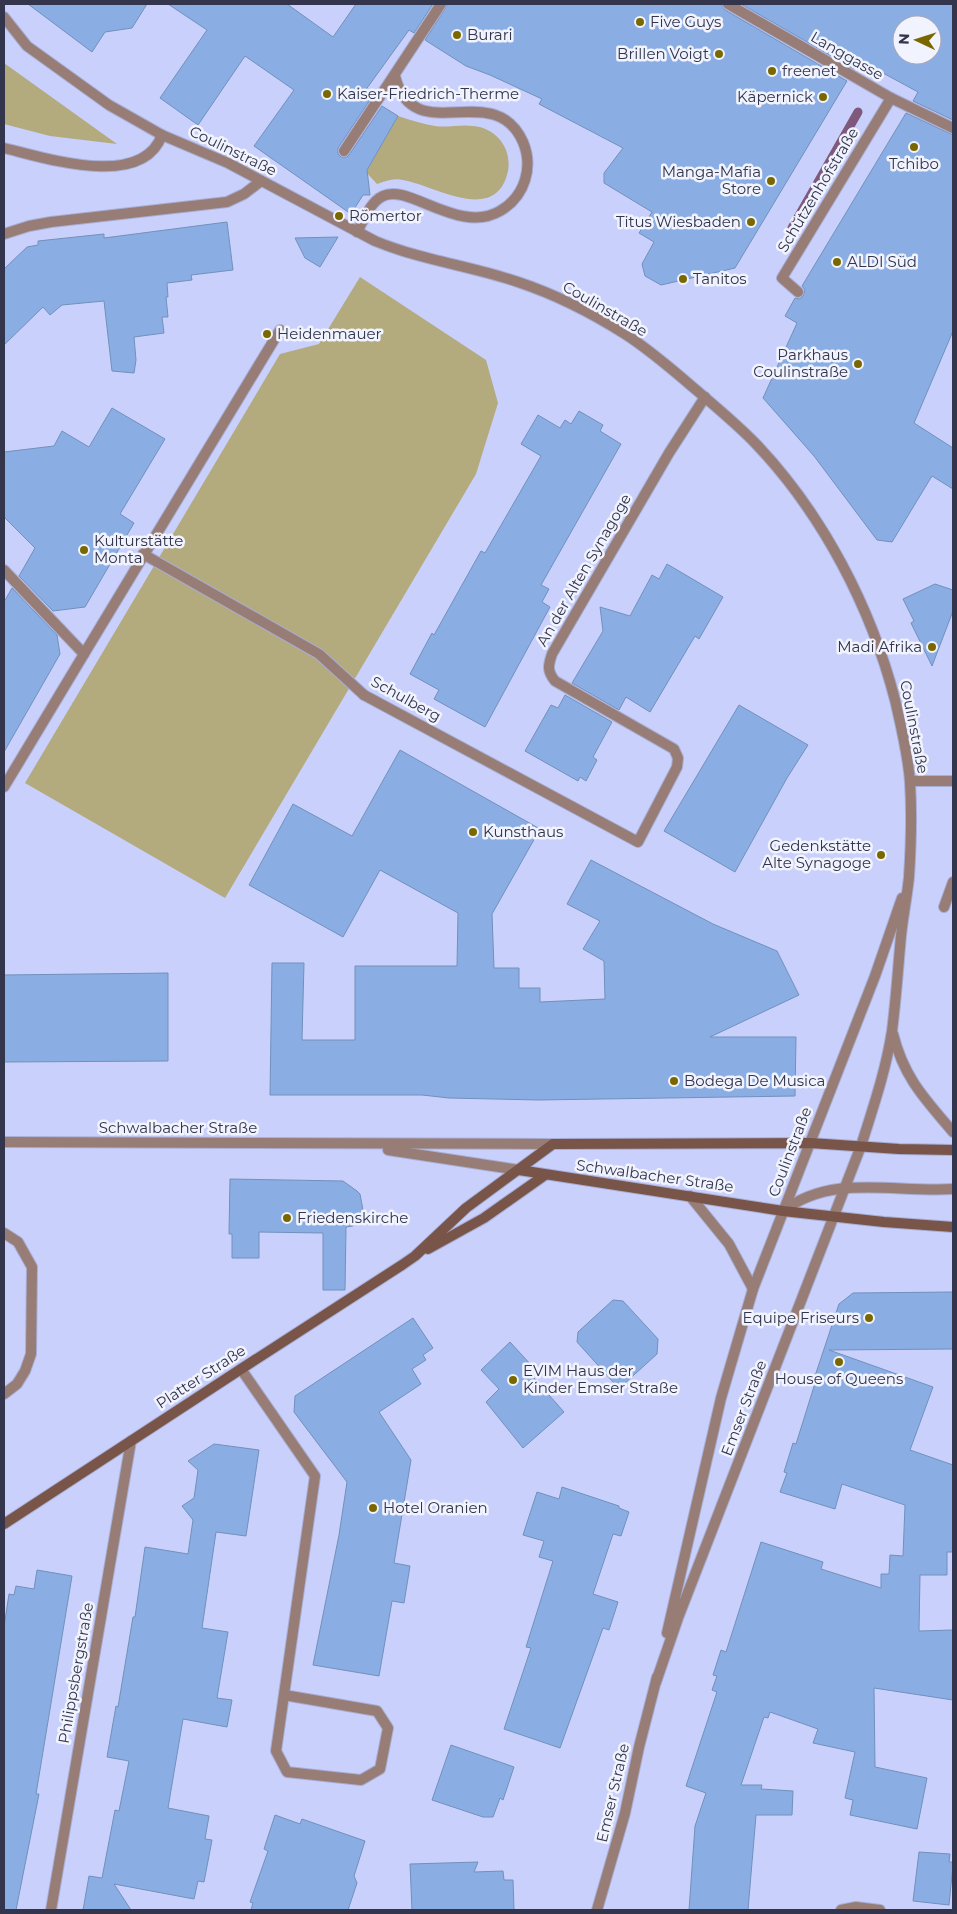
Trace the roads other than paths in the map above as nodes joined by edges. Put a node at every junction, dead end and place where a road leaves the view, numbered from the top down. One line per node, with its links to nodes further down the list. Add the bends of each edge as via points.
1 (441, 4): 5 (street)
2 (728, 4): 3 (street, Langgasse)
3 (745, 8): 6 (street, Langgasse)
4 (4, 17): 8 (street, Coulinstraße, via 27,46 46,61 109,105)
5 (395, 76): 10 (street); 12 (street, via 401,92 420,109 437,114 482,111 509,123 525,148 526,177 512,202 497,213 478,218 444,212 396,193 387,194 374,203)
6 (891, 98): 7 (street, Langgasse); 14 (street, Schützenhofstraße, via 782,278)
7 (953, 128)
8 (162, 135): 9 (street, via 150,154 134,163 112,167 55,160); 11 (street, Coulinstraße)
9 (4, 148)
10 (344, 151)
11 (261, 181): 12 (street, Coulinstraße); 13 (street, via 227,202 50,222)
12 (357, 232): 16 (street, Coulinstraße, via 398,251 490,273 548,294 624,334)
13 (4, 234)
14 (798, 292)
15 (280, 330): 17 (street)
16 (704, 397): 20 (street, Coulinstraße, via 759,447 790,485 844,569 890,681); 23 (street, An der Alten Synagoge, via 548,665 549,674 555,681 674,749 677,767)
17 (143, 554): 19 (street); 23 (street, Schulberg, via 319,654 364,695)
18 (4, 570): 19 (street)
19 (84, 654): 22 (street)
20 (910, 781): 21 (street); 24 (street, Coulinstraße)
21 (953, 781)
22 (4, 787)
23 (638, 842)
24 (909, 878): 27 (street, Coulinstraße); 30 (street, Coulinstraße)
25 (953, 882): 26 (street)
26 (944, 907)
27 (892, 1031): 28 (street, via 911,1080); 33 (street, Coulinstraße, via 877,1098)
28 (953, 1132)
29 (4, 1142): 31 (street, Schwalbacher Straße)
30 (810, 1143): 32 (main road, Schwalbacher Straße); 33 (main road, Schwalbacher Straße); 40 (street, Coulinstraße)
31 (353, 1144): 32 (street, Schwalbacher Straße); 35 (street, Schwalbacher Straße)
32 (553, 1144): 35 (main road, Platter Straße)
33 (861, 1146): 34 (main road, Schwalbacher Straße); 37 (street, Emser Straße)
34 (953, 1150)
35 (519, 1170): 36 (main road, Schwalbacher Straße); 44 (main road, Platter Straße, via 466,1208)
36 (545, 1175): 39 (main road, Schwalbacher Straße); 44 (main road, Platter Straße, via 484,1218)
37 (846, 1187): 38 (street); 40 (street, via 814,1193); 41 (street, Emser Straße)
38 (953, 1189)
39 (690, 1196): 40 (main road, Schwalbacher Straße); 45 (street, via 729,1244)
40 (783, 1211): 41 (main road, Schwalbacher Straße); 45 (street, Emser Straße)
41 (834, 1216): 42 (main road, Schwalbacher Straße); 50 (street, Emser Straße)
42 (953, 1227)
43 (4, 1233): 47 (street, via 18,1242 32,1267 31,1354 17,1384)
44 (415, 1256): 46 (main road, Platter Straße)
45 (753, 1289): 50 (street, Emser Straße, via 721,1398)
46 (241, 1369): 48 (main road, Platter Straße); 51 (street, via 315,1476)
47 (4, 1394)
48 (131, 1441): 49 (main road, Platter Straße); 52 (street, Philippsbergstraße)
49 (4, 1524)
50 (656, 1682): 53 (street, Emser Straße, via 625,1813)
51 (284, 1695): 51 (street, via 276,1751 286,1772 360,1780 380,1769 388,1728 377,1711)
52 (51, 1910)
53 (597, 1910)
54 (841, 1910): 55 (street)
55 (880, 1910)

